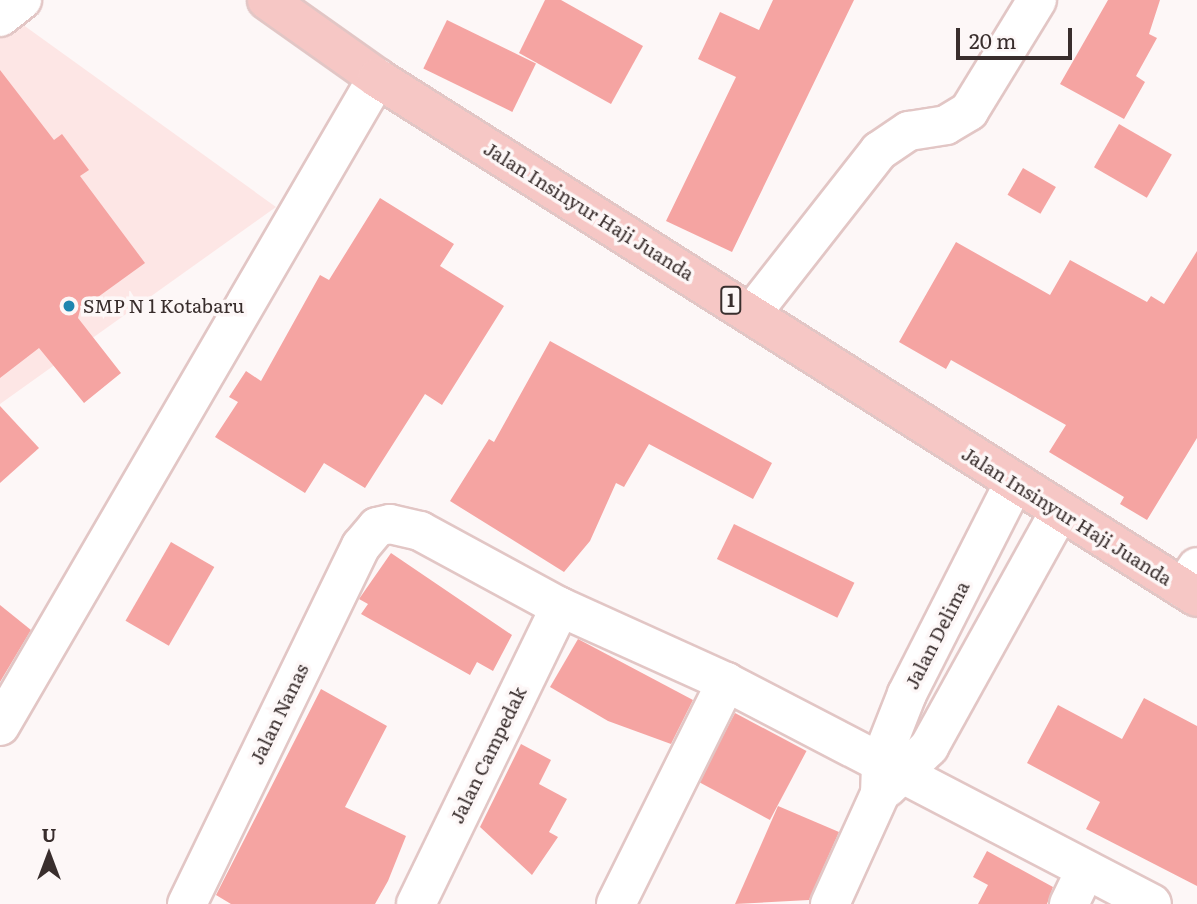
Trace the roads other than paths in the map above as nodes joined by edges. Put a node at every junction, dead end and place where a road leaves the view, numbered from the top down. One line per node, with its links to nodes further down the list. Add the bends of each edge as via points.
1 (22, 0): 4 (street)
2 (267, 0): 5 (highway, Jalan Insinyur Haji Juanda / 1)
3 (1037, 0): 6 (street, via 969,111 946,125 909,131 879,151)
4 (0, 18)
5 (377, 78): 6 (highway, Jalan Insinyur Haji Juanda / 1); 12 (street)
6 (751, 313): 7 (highway, Jalan Insinyur Haji Juanda / 1)
7 (1014, 483): 8 (highway, Jalan Insinyur Haji Juanda / 1); 13 (street, Jalan Delima, via 906,694)
8 (1059, 512): 9 (highway, Jalan Insinyur Haji Juanda / 1); 13 (street, Jalan Delima, via 957,701)
9 (1192, 584)
10 (560, 607): 11 (street); 15 (street, Jalan Nanas, via 404,524 377,527 361,546); 16 (street, Jalan Campedak)
11 (726, 682): 13 (street); 17 (street)
12 (0, 726)
13 (890, 776): 14 (street); 18 (street, Jalan Delima)
14 (1076, 888): 19 (street)
15 (187, 904)
16 (416, 904)
17 (616, 904)
18 (830, 904)
19 (1152, 904)

